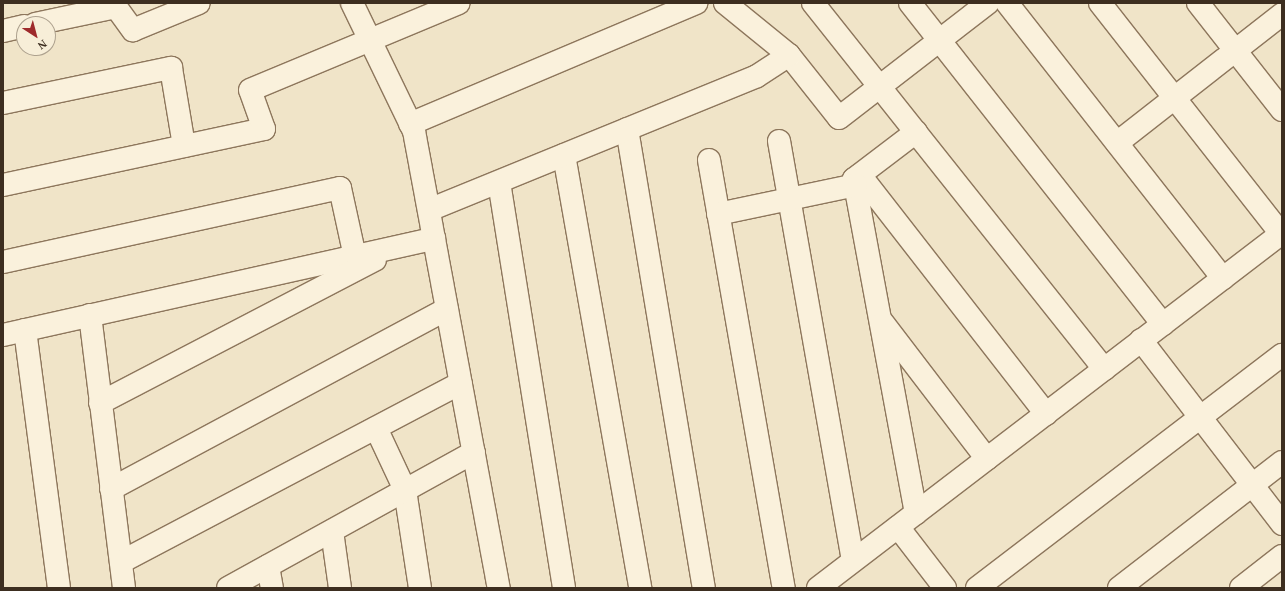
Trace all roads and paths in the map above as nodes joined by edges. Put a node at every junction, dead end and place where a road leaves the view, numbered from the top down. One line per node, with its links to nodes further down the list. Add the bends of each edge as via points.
1 (199, 3): 13 (street, via 133,30 116,7)
2 (352, 3): 17 (street)
3 (459, 3): 17 (street)
4 (697, 3): 24 (street)
5 (725, 3): 19 (street)
6 (813, 3): 20 (street)
7 (910, 3): 16 (street)
8 (988, 3): 16 (street)
9 (1007, 3): 28 (street)
10 (1100, 3): 21 (street)
11 (1198, 3): 18 (street)
12 (1282, 14): 18 (street)
13 (56, 20)
14 (16, 28): 15 (street)
15 (3, 31)
16 (939, 40): 20 (street); 47 (street)
17 (370, 41): 24 (street); 29 (street, via 250,90 264,129)
18 (1235, 51): 21 (street); 23 (street)
19 (789, 55): 20 (street, via 839,118); 25 (street, via 757,76)
20 (880, 87): 26 (street)
21 (1175, 98): 28 (street); 38 (street)
22 (3, 103): 29 (street, via 171,68)
23 (1282, 110)
24 (410, 124): 36 (street)
25 (627, 129): 30 (street); 81 (street)
26 (916, 132): 32 (street); 52 (street)
27 (779, 141): 35 (street)
28 (1117, 143): 43 (street)
29 (184, 146): 34 (street)
30 (564, 155): 33 (street); 80 (street)
31 (709, 160): 37 (street)
32 (858, 180): 35 (street); 46 (street); 55 (street)
33 (499, 182): 36 (street); 79 (street)
34 (3, 185)
35 (789, 199): 37 (street); 70 (street)
36 (429, 210): 39 (street)
37 (718, 214): 82 (street)
38 (1281, 233): 43 (street)
39 (434, 239): 40 (street); 44 (street)
40 (401, 247): 41 (street); 54 (street)
41 (355, 257): 42 (street, via 340,188); 45 (street)
42 (3, 262)
43 (1223, 278): 47 (street)
44 (447, 309): 53 (street); 62 (street)
45 (90, 316): 48 (street); 54 (street)
46 (881, 321): 59 (street); 64 (street)
47 (1163, 324): 50 (street)
48 (25, 330): 49 (street); 72 (street)
49 (3, 335)
50 (1141, 340): 52 (street); 56 (street)
51 (1282, 355): 56 (street)
52 (1104, 369): 55 (street)
53 (461, 383): 57 (street); 58 (street)
54 (100, 403): 62 (street)
55 (1046, 414): 59 (street)
56 (1201, 418): 61 (street); 85 (street)
57 (376, 428): 63 (street); 69 (street)
58 (474, 452): 63 (street); 78 (street)
59 (987, 459): 64 (street)
60 (1282, 462): 61 (street)
61 (1252, 485): 65 (street); 86 (street)
62 (111, 489): 69 (street)
63 (405, 490): 67 (street); 77 (street)
64 (916, 513): 66 (street)
65 (1282, 524)
66 (898, 527): 70 (street); 84 (street)
67 (332, 531): 71 (street); 76 (street)
68 (1282, 556): 87 (street)
69 (121, 562): 73 (street)
70 (853, 562): 83 (street)
71 (268, 566): 74 (street); 75 (street)
72 (59, 588)
73 (124, 588)
74 (228, 588)
75 (272, 588)
76 (340, 588)
77 (420, 588)
78 (499, 588)
79 (564, 588)
80 (640, 588)
81 (704, 588)
82 (784, 588)
83 (818, 588)
84 (945, 588)
85 (977, 588)
86 (1119, 588)
87 (1241, 588)

